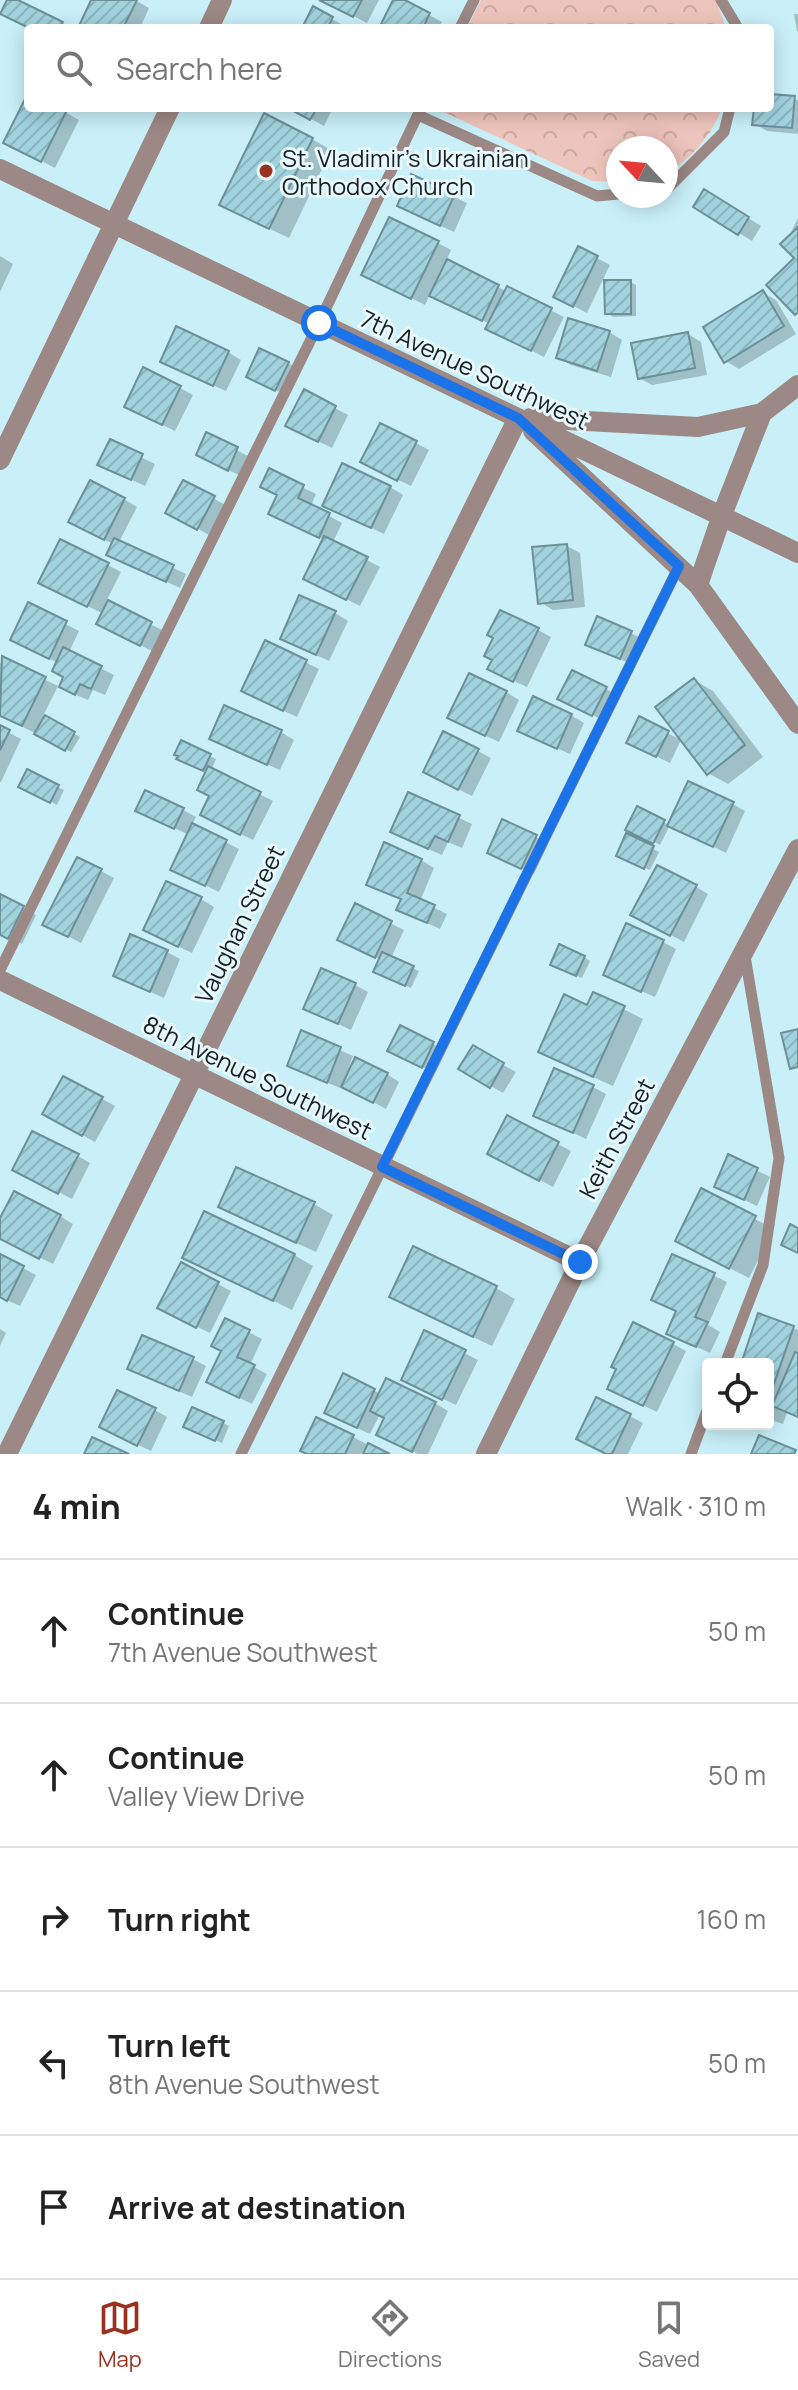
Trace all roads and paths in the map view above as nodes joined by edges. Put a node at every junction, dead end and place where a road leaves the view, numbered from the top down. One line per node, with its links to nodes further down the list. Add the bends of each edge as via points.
1 (222, 0): 4 (street)
2 (474, 0): 5 (lane)
3 (721, 0): 6 (lane)
4 (211, 24)
5 (462, 24)
6 (736, 24)
7 (168, 112): 13 (street)
8 (419, 112): 12 (lane, via 597,196); 14 (lane)
9 (729, 112): 11 (lane, via 724,132)
10 (0, 169): 13 (street, 7th Avenue Southwest)
11 (678, 178)
12 (606, 195)
13 (114, 224): 14 (street, 7th Avenue Southwest); 18 (street)
14 (319, 323): 17 (street, 7th Avenue Southwest); 26 (lane)
15 (798, 385): 16 (street)
16 (762, 413): 17 (street, via 698,427); 19 (street)
17 (518, 418): 19 (street, 7th Avenue Southwest); 21 (street); 28 (street, Vaughan Street)
18 (0, 460)
19 (722, 515): 20 (street, 7th Avenue Southwest); 22 (street)
20 (798, 553)
21 (679, 566): 22 (street); 29 (lane)
22 (698, 585): 23 (street)
23 (798, 724)
24 (798, 849): 25 (street, Keith Street)
25 (744, 950): 30 (street, Keith Street); 31 (lane, via 779,1158 763,1265)
26 (0, 970)
27 (0, 980): 28 (street, 8th Avenue Southwest)
28 (195, 1073): 29 (street, 8th Avenue Southwest); 33 (street, Vaughan Street)
29 (382, 1167): 30 (street, 8th Avenue Southwest); 34 (lane)
30 (580, 1262): 35 (street, Keith Street)
31 (727, 1358)
32 (702, 1424): 36 (lane)
33 (7, 1454)
34 (241, 1454)
35 (486, 1454)
36 (691, 1454)

